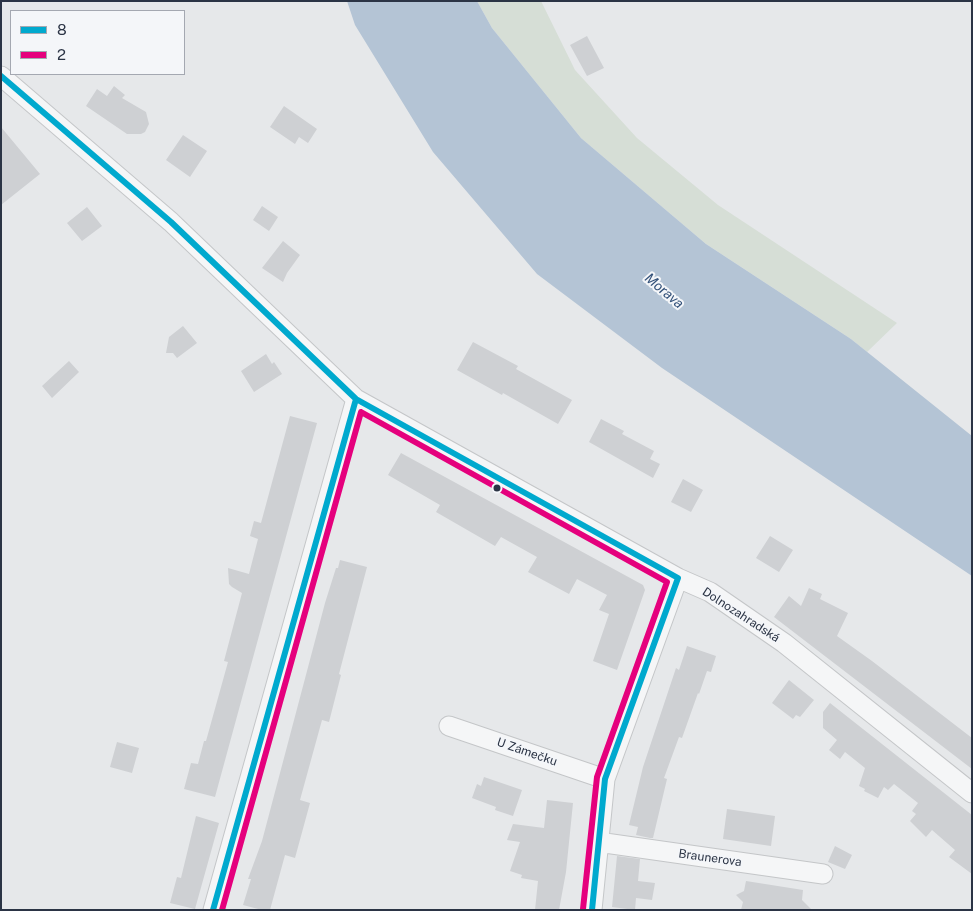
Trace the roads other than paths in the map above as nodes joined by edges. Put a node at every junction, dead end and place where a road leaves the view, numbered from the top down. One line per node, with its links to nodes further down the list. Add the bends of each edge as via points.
1 (1, 76): 2 (street, Dolnozahradská, via 171,222)
2 (356, 399): 3 (street, Dolnozahradská); 9 (street)
3 (678, 578): 5 (street); 6 (street, Dolnozahradská, via 710,592 784,643)
4 (450, 726): 5 (street, U Zámečku)
5 (605, 779): 7 (street)
6 (972, 792)
7 (598, 842): 8 (street, Braunerova); 10 (street)
8 (822, 874)
9 (213, 910)
10 (592, 910)

